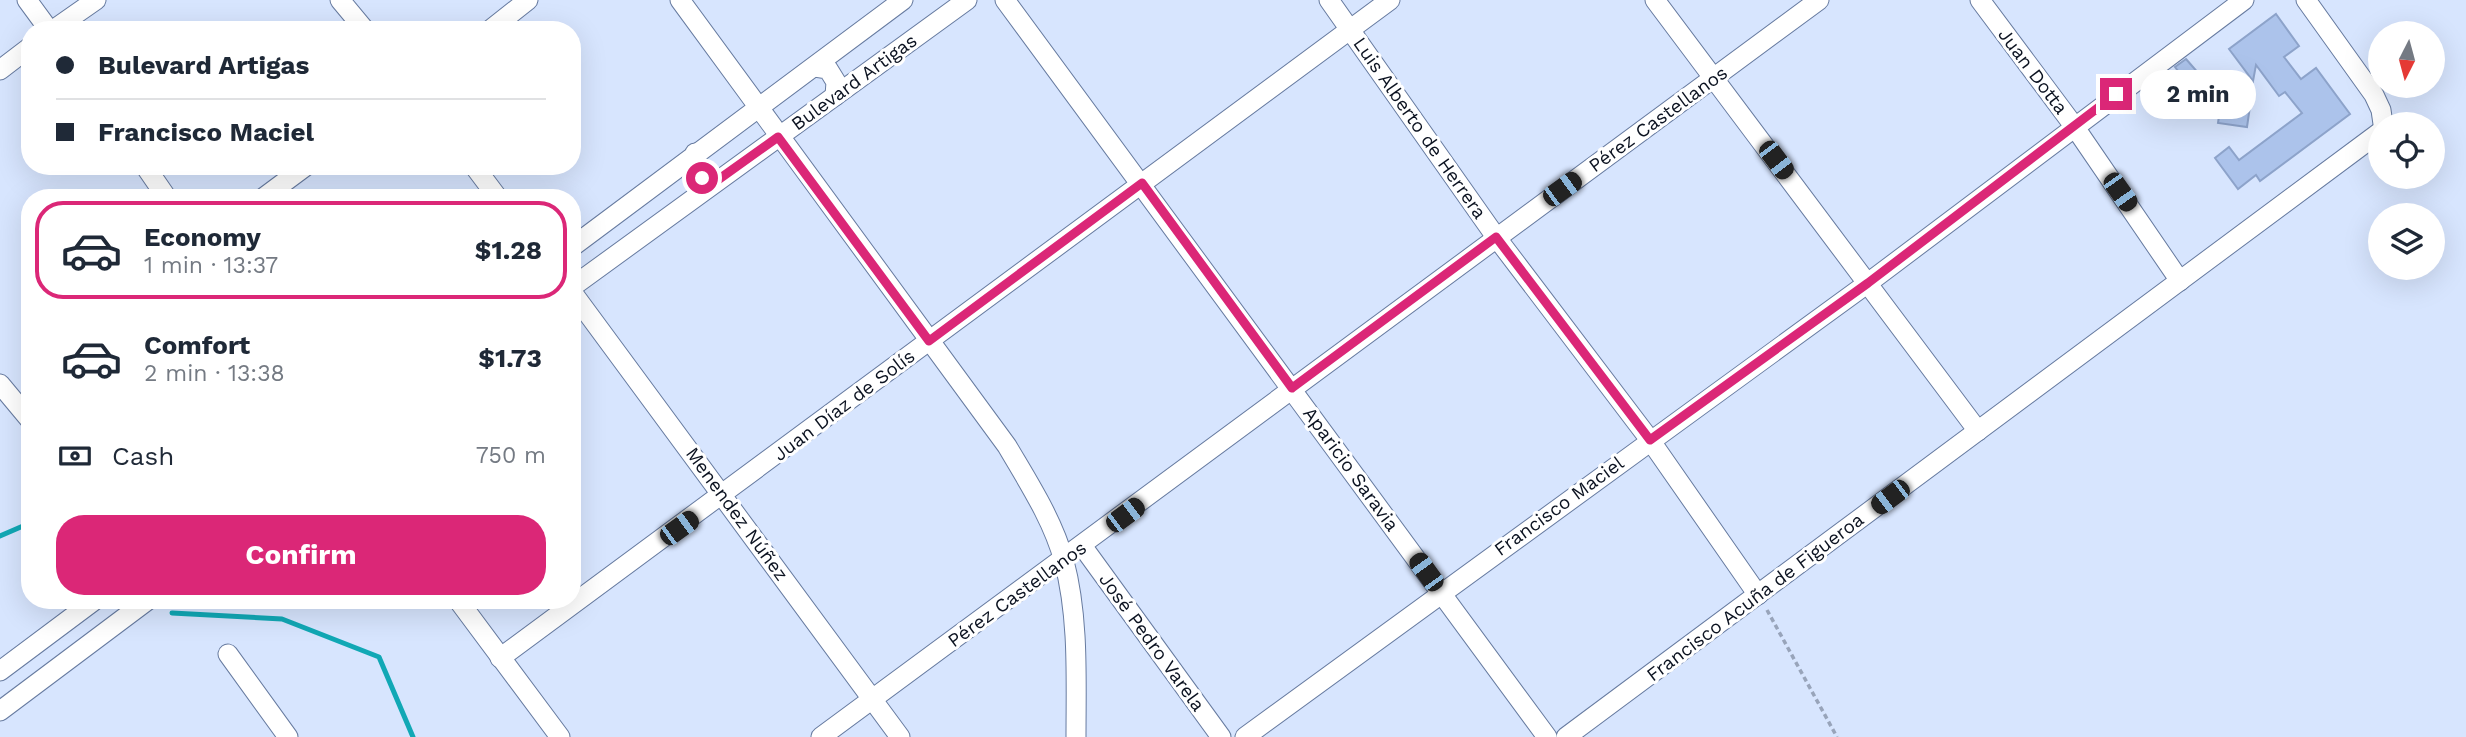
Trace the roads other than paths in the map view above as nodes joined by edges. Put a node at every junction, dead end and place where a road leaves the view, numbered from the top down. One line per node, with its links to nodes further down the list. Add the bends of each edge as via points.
1 (27, 0): 16 (street)
2 (96, 0): 17 (street)
3 (340, 0): 18 (street)
4 (528, 0): 19 (street)
5 (680, 0): 26 (street)
6 (904, 0): 22 (street, Bulevard Artigas)
7 (967, 0): 25 (street, Bulevard Artigas)
8 (1005, 0): 34 (street, Aparicio Saravia)
9 (1329, 0): 20 (street, Luis Alberto de Herrera)
10 (1390, 0): 20 (street, Juan Díaz de Solís)
11 (1655, 0): 24 (street)
12 (1819, 0): 24 (street, Pérez Castellanos)
13 (1980, 0): 28 (street, Juan Dotta)
14 (2244, 0): 28 (street, Francisco Maciel)
15 (2306, 0): 27 (street, via 2374,94)
16 (44, 21)
17 (64, 21)
18 (358, 21)
19 (501, 21)
20 (1350, 29): 34 (street, Juan Díaz de Solís); 36 (street, Luis Alberto de Herrera)
21 (21, 54): 23 (street)
22 (815, 67): 25 (street, via 828,69 836,82); 26 (street, Bulevard Artigas)
23 (0, 70)
24 (1714, 78): 36 (street, Pérez Castellanos); 40 (street)
25 (835, 96): 29 (street, Bulevard Artigas)
26 (758, 108): 29 (street); 31 (street, Bulevard Artigas)
27 (2378, 112)
28 (2074, 126): 38 (street, Juan Dotta); 40 (street, Francisco Maciel)
29 (778, 137): 33 (street, Bulevard Artigas); 42 (street)
30 (2368, 137): 38 (street, Francisco Acuña de Figueroa)
31 (695, 153): 33 (street, via 695,166 702,178); 37 (street, Bulevard Artigas)
32 (294, 175): 35 (street)
33 (715, 182): 39 (street, Bulevard Artigas)
34 (1142, 183): 42 (street, Juan Díaz de Solís); 44 (street, Aparicio Saravia)
35 (275, 189)
36 (1496, 237): 44 (street, Pérez Castellanos); 47 (street, Luis Alberto de Herrera)
37 (581, 240)
38 (2180, 281): 46 (street, Francisco Acuña de Figueroa)
39 (581, 282)
40 (1868, 283): 46 (street); 47 (street, Francisco Maciel)
41 (581, 301): 48 (street, Menendez Núñez)
42 (929, 341): 48 (street, Juan Díaz de Solís); 50 (street, via 1007,446 1040,502)
43 (0, 384): 45 (street)
44 (1292, 388): 49 (street, Pérez Castellanos); 51 (street, Aparicio Saravia)
45 (21, 410)
46 (1978, 431): 52 (street, Francisco Acuña de Figueroa)
47 (1650, 440): 51 (street, Francisco Maciel); 52 (street, Luis Alberto de Herrera)
48 (723, 495): 53 (street, Juan Díaz de Solís); 61 (street, Menendez Núñez)
49 (1083, 547): 50 (street, Pérez Castellanos); 68 (street, José Pedro Varela)
50 (1064, 560): 61 (street, Pérez Castellanos); 67 (street, via 1076,654)
51 (1441, 592): 69 (street, Francisco Maciel); 70 (street, Aparicio Saravia)
52 (1758, 595): 71 (street, Francisco Acuña de Figueroa)
53 (581, 599)
54 (83, 609): 60 (street)
55 (136, 609): 62 (street)
56 (465, 609): 59 (street)
57 (567, 609): 59 (street, Juan Díaz de Solís)
58 (228, 654): 63 (street)
59 (500, 658): 64 (street)
60 (0, 671)
61 (873, 699): 65 (street, Pérez Castellanos); 66 (street, Menendez Núñez)
62 (0, 711)
63 (288, 737)
64 (560, 737)
65 (821, 737)
66 (900, 737)
67 (1076, 737)
68 (1221, 737)
69 (1245, 737)
70 (1547, 737)
71 (1566, 737)

